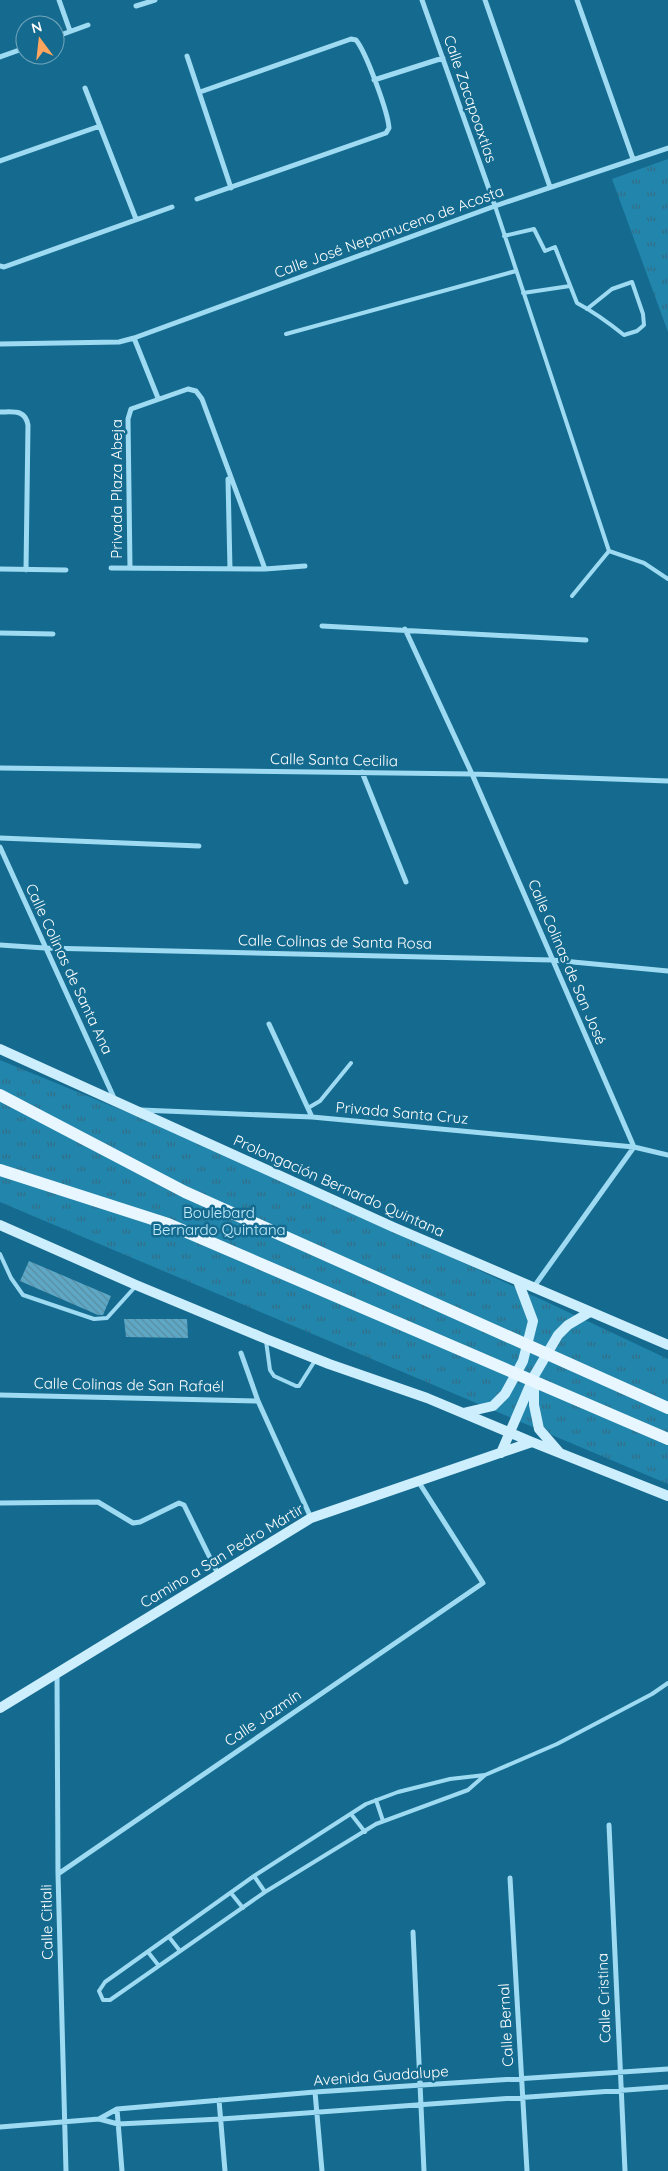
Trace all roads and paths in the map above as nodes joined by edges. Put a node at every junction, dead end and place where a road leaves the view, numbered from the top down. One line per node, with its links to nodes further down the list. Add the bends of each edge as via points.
1 (59, 0): 8 (street)
2 (155, 0): 6 (street)
3 (422, 0): 13 (street, Calle Zacapoaxtlas)
4 (485, 0): 21 (street)
5 (577, 0): 19 (street)
6 (136, 6)
7 (88, 25): 8 (street)
8 (70, 31): 9 (street)
9 (65, 33)
10 (15, 52): 12 (street)
11 (187, 56): 16 (street)
12 (0, 57)
13 (443, 58): 14 (street); 24 (street, Calle Zacapoaxtlas)
14 (374, 80): 16 (street, via 360,45 351,40); 22 (street, via 389,125 386,133)
15 (85, 88): 17 (street)
16 (200, 92): 22 (street)
17 (100, 126): 20 (street); 26 (street)
18 (668, 148): 19 (street, Calle José Nepomuceno de Acosta)
19 (633, 159): 21 (street, Calle José Nepomuceno de Acosta)
20 (0, 161)
21 (550, 187): 24 (street, Calle José Nepomuceno de Acosta)
22 (231, 188): 23 (street)
23 (197, 199)
24 (495, 206): 27 (lane); 34 (street, Calle José Nepomuceno de Acosta)
25 (172, 207): 26 (street)
26 (136, 219): 28 (street)
27 (504, 236): 29 (lane); 30 (lane, via 534,229 545,251 555,247)
28 (0, 266)
29 (516, 270): 31 (lane); 33 (lane)
30 (570, 286): 31 (lane); 32 (lane, via 577,303)
31 (523, 293): 39 (lane)
32 (587, 309): 32 (lane, via 624,335 637,331 644,324 632,282 612,289)
33 (286, 334)
34 (134, 338): 35 (street, Calle José Nepomuceno de Acosta, via 119,342); 36 (street)
35 (0, 344)
36 (158, 398): 38 (street, Privada Plaza Abeja, via 196,391 202,398); 42 (street, Privada Plaza Abeja, via 131,409 128,419)
37 (0, 412): 46 (street, via 19,412 25,416 28,425)
38 (228, 474): 44 (street, Privada Plaza Abeja); 45 (street, Privada Plaza Abeja)
39 (608, 551): 48 (lane, via 644,563); 49 (lane)
40 (305, 566): 45 (street, Privada Plaza Abeja)
41 (111, 568): 42 (street, Privada Plaza Abeja)
42 (130, 568): 44 (street, Privada Plaza Abeja)
43 (0, 569): 46 (street)
44 (230, 569): 45 (street, Privada Plaza Abeja)
45 (265, 569)
46 (26, 570): 47 (street)
47 (66, 570)
48 (668, 578)
49 (572, 596)
50 (322, 626): 51 (street)
51 (405, 629): 54 (street); 57 (street, Calle Colinas de San José)
52 (0, 633): 53 (street)
53 (53, 634)
54 (586, 640)
55 (0, 768): 56 (street, Calle Santa Cecilia)
56 (362, 772): 57 (street, Calle Santa Cecilia); 62 (street)
57 (472, 774): 58 (street, Calle Santa Cecilia); 65 (street, Calle Colinas de San José)
58 (668, 781)
59 (0, 838): 60 (street)
60 (199, 846)
61 (0, 847): 64 (street, Calle Colinas de Santa Ana)
62 (406, 882)
63 (0, 945): 64 (street, Calle Colinas de Santa Rosa)
64 (45, 948): 65 (street, Calle Colinas de Santa Rosa); 71 (street, Calle Colinas de Santa Ana)
65 (552, 960): 66 (street, Calle Colinas de Santa Rosa); 75 (street, Calle Colinas de San José)
66 (668, 972)
67 (269, 1024): 72 (street)
68 (0, 1049): 71 (street, Prolongación Bernardo Quintana)
69 (351, 1063): 72 (lane, via 320,1101)
70 (0, 1095): 91 (main road, bridge, via 185,1192)
71 (115, 1100): 73 (street, Prolongación Bernardo Quintana)
72 (308, 1108): 74 (street)
73 (133, 1110): 74 (street, Privada Santa Cruz); 80 (street, Prolongación Bernardo Quintana)
74 (312, 1118): 75 (street, Privada Santa Cruz)
75 (634, 1147): 76 (street, Privada Santa Cruz); 82 (street)
76 (668, 1155)
77 (0, 1170): 94 (main road, bridge, via 168,1224)
78 (0, 1225): 81 (street)
79 (0, 1254): 81 (lane, via 10,1278 23,1295 94,1320 107,1318)
80 (518, 1281): 82 (street, Prolongación Bernardo Quintana); 92 (street, via 533,1321 523,1361 505,1394 493,1406)
81 (136, 1285): 84 (street)
82 (532, 1288): 83 (street, Prolongación Bernardo Quintana)
83 (590, 1312): 85 (street, Prolongación Bernardo Quintana); 88 (street, via 558,1335)
84 (266, 1338): 87 (street); 87 (lane, via 270,1370 274,1376 296,1386)
85 (668, 1346)
86 (240, 1353): 90 (street)
87 (316, 1359): 92 (street)
88 (534, 1376): 93 (street); 97 (street, via 534,1405 539,1429)
89 (0, 1395): 90 (street, Calle Colinas de San Rafaél)
90 (258, 1400): 101 (street)
91 (668, 1408)
92 (463, 1413): 93 (street)
93 (509, 1433): 95 (street); 96 (street)
94 (668, 1439)
95 (532, 1442): 96 (street, Camino a San Pedro Mártir); 97 (street)
96 (501, 1453): 98 (street, Camino a San Pedro Mártir)
97 (560, 1454): 99 (street)
98 (418, 1481): 101 (street, Camino a San Pedro Mártir); 112 (street, Calle Jazmín, via 483,1583)
99 (668, 1496)
100 (0, 1504): 102 (street, via 98,1502 134,1523 179,1503 184,1505)
101 (311, 1518): 102 (street, Camino a San Pedro Mártir)
102 (218, 1575): 103 (street, Camino a San Pedro Mártir)
103 (57, 1673): 105 (street, Camino a San Pedro Mártir); 112 (street, Calle Citlali)
104 (668, 1684): 106 (lane, via 556,1744)
105 (0, 1708)
106 (485, 1776): 107 (lane, via 450,1779); 109 (lane, via 468,1790)
107 (376, 1800): 108 (lane); 109 (lane)
108 (351, 1814): 111 (lane); 113 (lane)
109 (383, 1821): 111 (lane)
110 (609, 1824): 124 (street, Calle Cristina)
111 (365, 1832): 115 (lane)
112 (58, 1874): 137 (street, Calle Citlali)
113 (254, 1876): 115 (lane); 116 (lane)
114 (510, 1878): 125 (street, Calle Bernal)
115 (265, 1892): 117 (lane)
116 (231, 1893): 117 (lane); 119 (lane)
117 (243, 1908): 120 (lane)
118 (413, 1932): 126 (street)
119 (168, 1937): 120 (lane); 121 (lane)
120 (180, 1951): 122 (lane)
121 (148, 1952): 122 (lane); 122 (lane, via 105,1982 99,1991 103,2000 110,2000)
122 (159, 1966)
123 (668, 2069): 124 (street, Avenida Guadalupe)
124 (619, 2072): 125 (street, Avenida Guadalupe); 128 (street, Calle Cristina)
125 (522, 2079): 126 (street, Avenida Guadalupe); 130 (street, Calle Bernal)
126 (420, 2086): 129 (street, Avenida Guadalupe); 132 (street)
127 (668, 2087): 128 (street, Avenida Guadalupe)
128 (620, 2089): 130 (street, Avenida Guadalupe); 146 (street, Calle Cristina)
129 (315, 2092): 131 (street, Avenida Guadalupe); 134 (street)
130 (523, 2098): 132 (street, Avenida Guadalupe); 145 (street, Calle Bernal)
131 (219, 2100): 133 (street, Avenida Guadalupe); 136 (street)
132 (421, 2104): 134 (street, Avenida Guadalupe); 144 (street)
133 (117, 2109): 135 (street, Avenida Guadalupe); 138 (street)
134 (317, 2112): 136 (street, Avenida Guadalupe); 143 (street)
135 (99, 2119): 137 (street, Avenida Guadalupe); 138 (street, Avenida Guadalupe)
136 (221, 2119): 138 (street, Avenida Guadalupe); 142 (street)
137 (63, 2122): 139 (street, Avenida Guadalupe); 140 (street, Calle Citlali)
138 (118, 2124): 141 (street)
139 (0, 2127)
140 (66, 2171)
141 (122, 2171)
142 (225, 2171)
143 (322, 2171)
144 (424, 2171)
145 (527, 2171)
146 (625, 2171)

